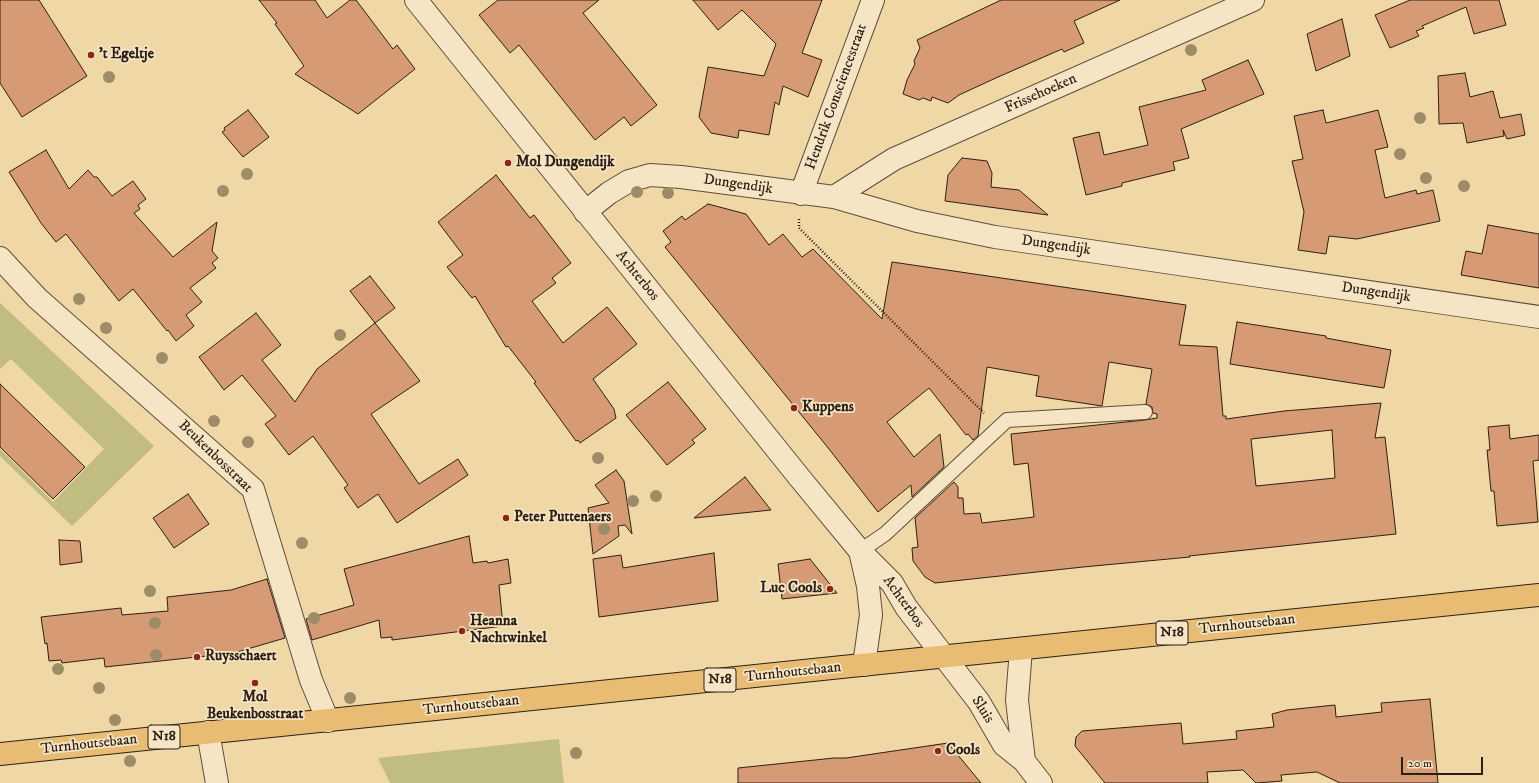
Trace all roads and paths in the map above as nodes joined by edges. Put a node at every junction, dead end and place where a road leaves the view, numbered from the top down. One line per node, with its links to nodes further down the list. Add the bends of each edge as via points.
1 (416, 0): 6 (street, Achterbos)
2 (873, 0): 4 (street, Hendrik Consciencestraat)
3 (1253, 0): 5 (street, Frissehoeken, via 894,159)
4 (801, 194): 5 (street, Dungendijk); 6 (street, Dungendijk, via 650,175 622,185); 10 (path, via 799,228)
5 (834, 197): 8 (street, Dungendijk, via 917,221 995,236)
6 (585, 212): 11 (street, Achterbos)
7 (0, 258): 16 (street, Beukenbosstraat, via 37,298 253,489 311,680)
8 (1539, 317)
9 (1145, 412): 10 (lane, via 1007,420)
10 (999, 428): 11 (lane, via 885,534)
11 (860, 550): 14 (street, Achterbos, via 892,583 906,607); 15 (street, Achterbos, via 871,615)
12 (1539, 595): 13 (main road, Turnhoutsebaan / N18)
13 (1021, 649): 14 (main road, Turnhoutsebaan / N18); 19 (street, Sluis, via 1017,700)
14 (943, 656): 15 (main road, Turnhoutsebaan / N18); 19 (street, Sluis, via 979,702 1004,745)
15 (864, 665): 16 (main road, Turnhoutsebaan / N18)
16 (328, 721): 17 (main road, Turnhoutsebaan / N18)
17 (208, 732): 18 (main road, Turnhoutsebaan / N18); 20 (street)
18 (0, 754)
19 (1024, 761): 21 (street, Sluis)
20 (217, 783)
21 (1042, 783)

